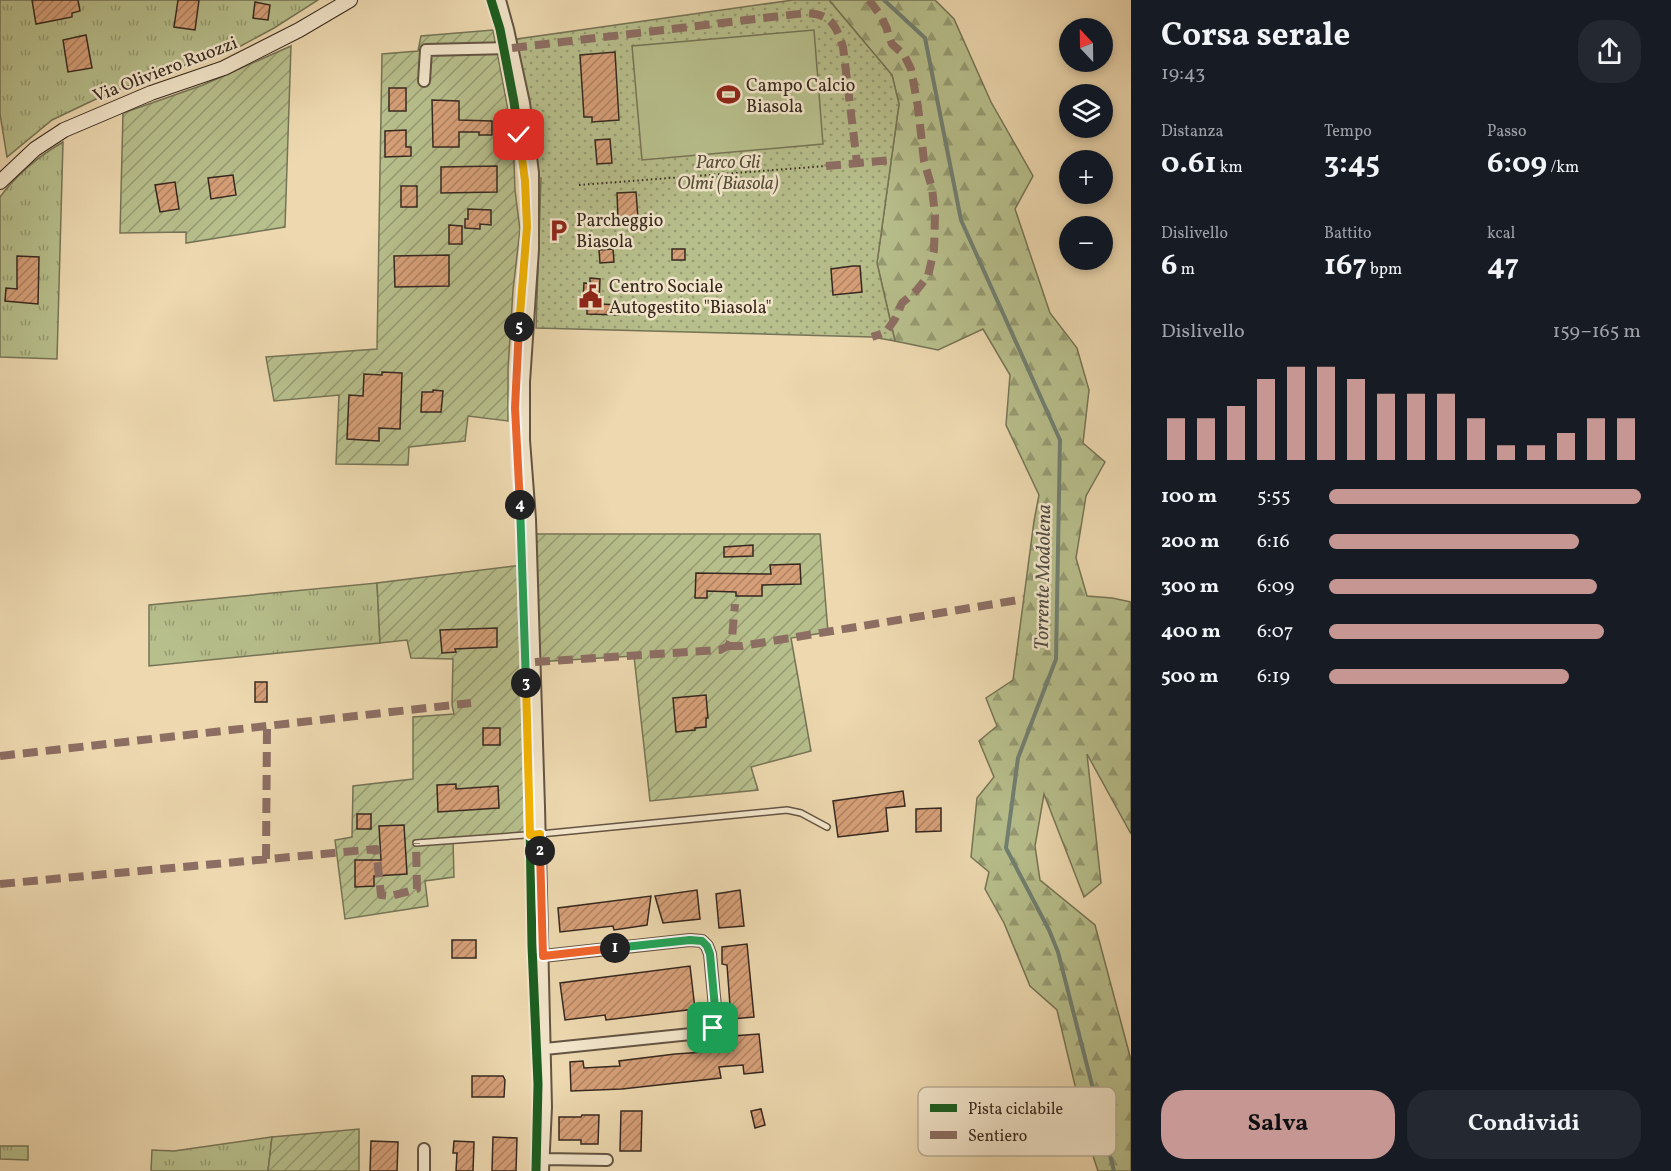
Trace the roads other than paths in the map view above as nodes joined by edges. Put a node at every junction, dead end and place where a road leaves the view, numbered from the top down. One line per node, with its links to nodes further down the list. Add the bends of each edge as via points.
1 (350, 0): 5 (street, Via Oliviero Ruozzi, via 224,68 151,93 64,130 35,149)
2 (500, 0): 3 (street)
3 (512, 48): 4 (street, via 426,50); 7 (street, via 533,173 524,440)
4 (424, 81)
5 (0, 182)
6 (827, 827): 7 (lane, via 787,810)
7 (540, 834): 8 (lane); 9 (street)
8 (416, 843)
9 (543, 956): 10 (street); 10 (street, via 702,941 710,954 716,1018 713,1028 701,1033)
10 (545, 1049): 12 (street)
11 (424, 1149): 14 (street)
12 (543, 1159): 13 (street); 15 (street)
13 (608, 1160)
14 (424, 1171)
15 (543, 1171)

